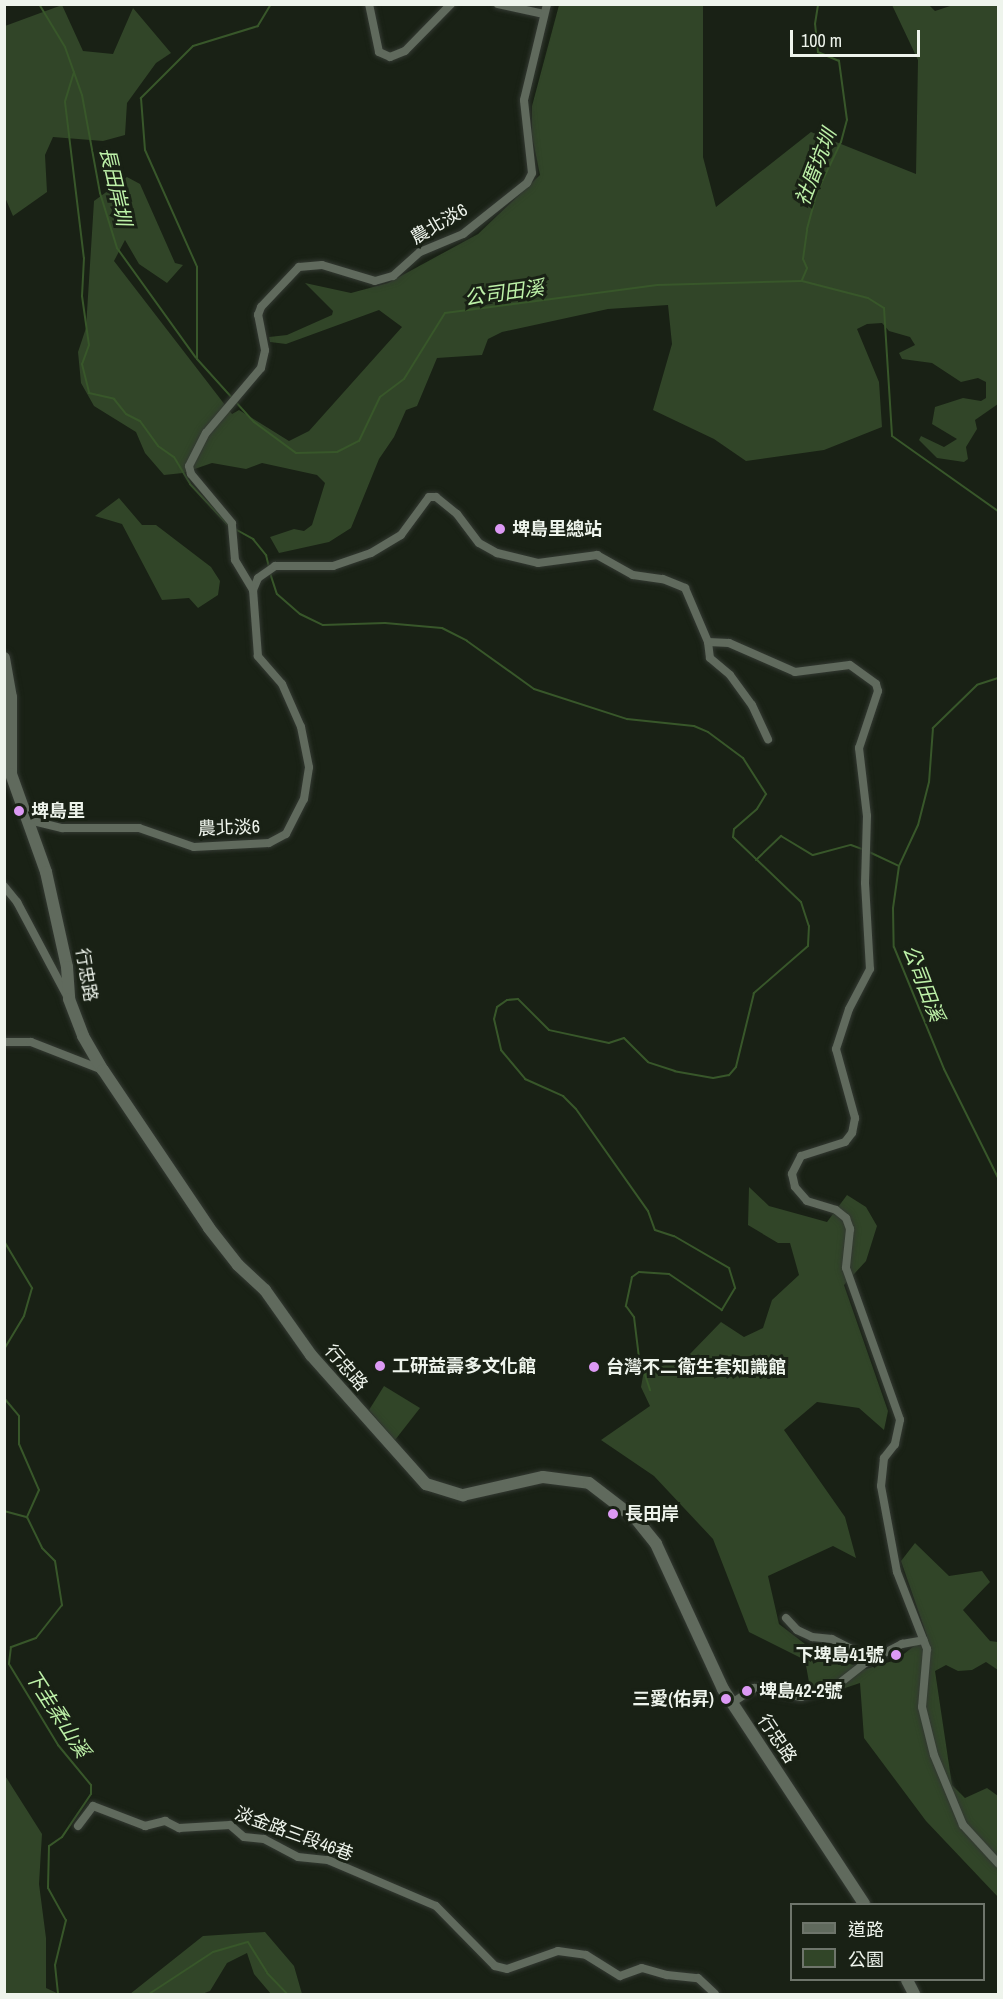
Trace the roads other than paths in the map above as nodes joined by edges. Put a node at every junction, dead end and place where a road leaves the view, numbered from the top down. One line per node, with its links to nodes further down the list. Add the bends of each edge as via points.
1 (369, 4): 2 (street, via 379,52 390,57 405,51)
2 (451, 4)
3 (498, 4): 4 (street, 農北淡6 / 農北淡6)
4 (546, 9): 5 (street, 農北淡6 / 農北淡6, via 524,100 532,173 527,183 463,234 420,252 393,276 375,281 322,265 299,267 261,307 258,315 265,350 261,368 206,432 189,466 191,474 232,523 235,560)
5 (253, 590): 6 (street, via 264,571 275,566 333,566 371,553 401,535 429,497 436,496 457,514 479,543 497,553 538,563 597,555 633,575 663,579 685,588); 9 (street, 農北淡6 / 農北淡6, via 258,656 282,684 308,752 304,799 286,834 269,843 194,847 139,828 63,828)
6 (708, 642): 8 (street, via 710,658 730,675 752,705); 15 (street, via 729,643 795,672 850,664 876,684 878,691 859,748 867,816 865,883 870,969 849,1009 836,1049 855,1118 845,1142 801,1156 792,1174 795,1187 807,1201 836,1210 850,1228 846,1268 900,1420 895,1444 884,1458 881,1486 897,1572)
7 (4, 658): 9 (street, 行忠路, via 10,697 11,774)
8 (768, 740)
9 (30, 820): 11 (street, 行忠路, via 61,936)
10 (4, 886): 11 (street, via 17,902)
11 (69, 999): 13 (street, 行忠路, via 83,1036)
12 (4, 1042): 13 (street, via 31,1042)
13 (103, 1070): 17 (street, 行忠路, via 208,1228 238,1266 265,1290 311,1355 417,1477 435,1489 463,1495 543,1477 589,1483 636,1519 656,1544)
14 (786, 1618): 16 (street, via 796,1630 812,1637 832,1638 854,1650)
15 (924, 1640): 16 (street, via 902,1644); 19 (street, via 928,1656 922,1707 934,1755 963,1826)
16 (865, 1663): 17 (street, via 836,1686 801,1697 754,1688)
17 (732, 1703): 20 (street, 行忠路)
18 (78, 1826): 22 (street, 淡金路三段46巷, via 93,1806 145,1826 165,1821 179,1828 230,1825 244,1837 264,1839 298,1857 328,1860 436,1906 495,1966 507,1969 558,1951 586,1955 620,1976 642,1968 698,1978)
19 (999, 1863)
20 (863, 1903)
21 (907, 1981): 23 (street)
22 (715, 1995)
23 (914, 1995)

